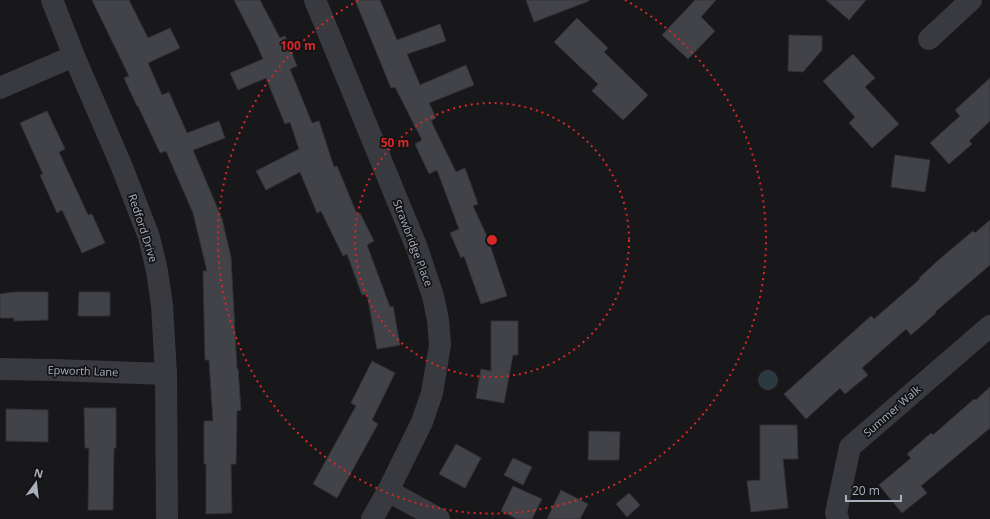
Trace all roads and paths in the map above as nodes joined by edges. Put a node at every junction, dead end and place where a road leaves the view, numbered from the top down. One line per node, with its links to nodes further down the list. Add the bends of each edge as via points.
1 (52, 0): 5 (street, Redford Drive)
2 (315, 0): 10 (street, Strawbridge Place, via 417,248 438,320 440,345 432,393 425,416)
3 (972, 0): 4 (street)
4 (929, 39)
5 (74, 56): 6 (street); 9 (street, Redford Drive, via 122,167 148,237 162,305)
6 (0, 88)
7 (990, 326): 14 (street, Summer Walk, via 850,447 836,513)
8 (0, 369): 9 (street, Epworth Lane)
9 (166, 374): 11 (street, Redford Drive)
10 (388, 491): 12 (street, Strawbridge Place); 13 (street)
11 (167, 519)
12 (372, 519)
13 (439, 519)
14 (838, 519)

